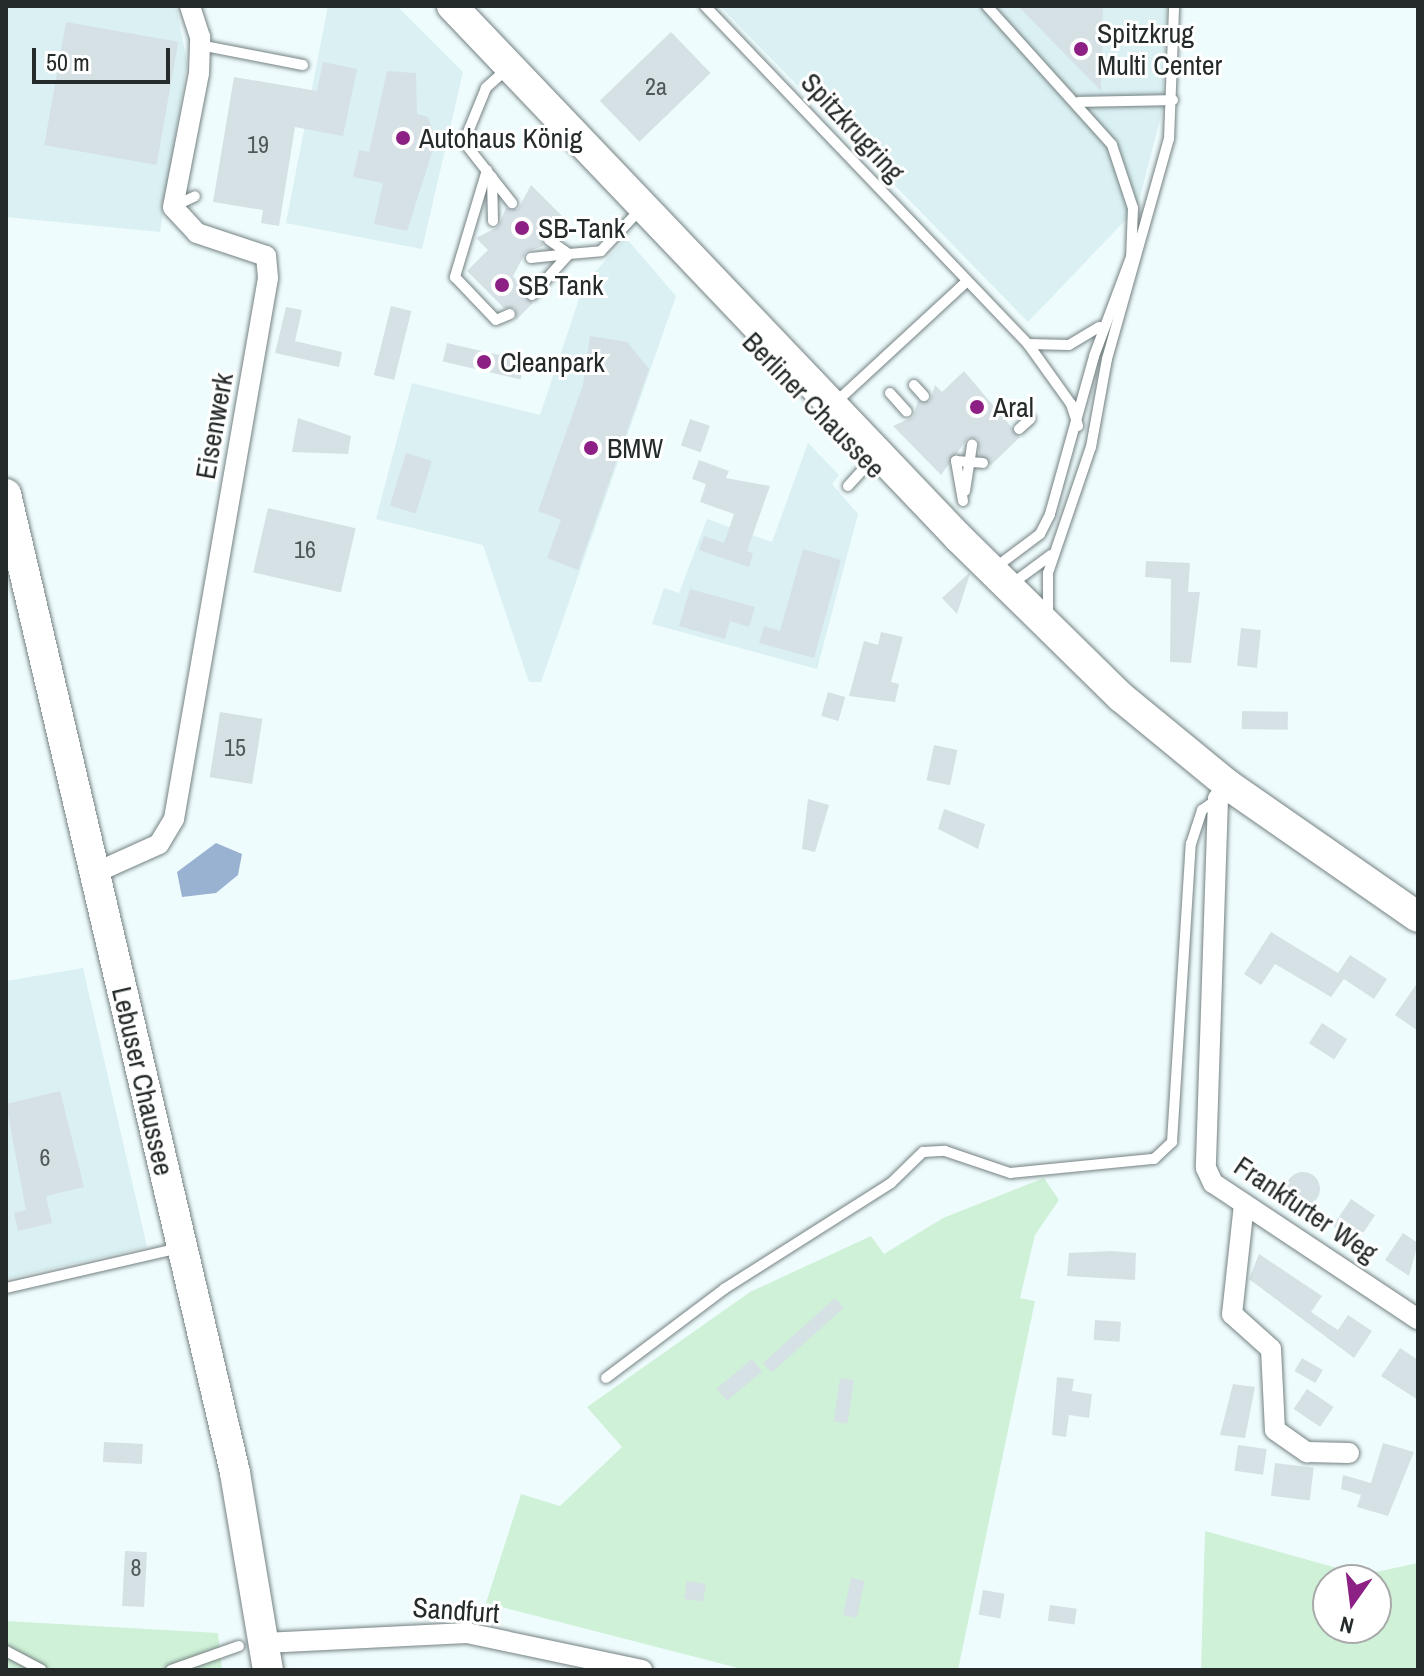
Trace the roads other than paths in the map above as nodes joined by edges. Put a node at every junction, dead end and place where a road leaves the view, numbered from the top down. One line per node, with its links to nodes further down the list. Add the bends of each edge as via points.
1 (190, 6): 7 (street)
2 (432, 6): 9 (main road, Berliner Chaussee)
3 (452, 6): 9 (main road, Berliner Chaussee)
4 (705, 6): 23 (lane, Spitzkrugring)
5 (987, 6): 11 (lane)
6 (1174, 6): 10 (lane)
7 (200, 45): 8 (lane); 16 (street)
8 (303, 65)
9 (505, 71): 12 (lane, via 473,110 464,142); 17 (main road, Berliner Chaussee); 32 (main road, Berliner Chaussee)
10 (1173, 100): 11 (lane); 14 (lane)
11 (1079, 102): 22 (lane, via 1125,173)
12 (489, 174): 15 (lane); 18 (lane); 26 (lane, via 455,277 496,320)
13 (195, 196): 16 (lane)
14 (1156, 196): 22 (lane); 25 (lane)
15 (512, 203)
16 (173, 207): 47 (street, Eisenwerk, via 197,233 266,256 268,278 174,819 159,844)
17 (634, 216): 20 (lane, via 601,251); 32 (main road, Berliner Chaussee)
18 (493, 221)
19 (549, 240): 20 (lane)
20 (569, 254): 21 (lane); 24 (lane)
21 (531, 258)
22 (1131, 258): 25 (lane); 27 (lane)
23 (966, 282): 28 (lane, Spitzkrugring); 32 (lane)
24 (532, 295)
25 (1126, 295): 43 (lane, via 1091,447)
26 (510, 314)
27 (1106, 319): 28 (lane, via 1093,335 1069,345); 35 (lane)
28 (1028, 344): 35 (lane, Spitzkrugring, via 1071,404)
29 (914, 385): 31 (lane)
30 (890, 393): 33 (lane)
31 (924, 396)
32 (828, 410): 38 (main road, Berliner Chaussee)
33 (907, 412)
34 (1030, 419): 36 (lane)
35 (1078, 426): 44 (lane, via 1040,534)
36 (1019, 429)
37 (972, 445): 40 (lane)
38 (874, 458): 41 (lane); 44 (main road, Berliner Chaussee)
39 (983, 463): 40 (lane)
40 (969, 464): 40 (lane, via 963,501 956,461)
41 (848, 486)
42 (6, 494): 47 (main road, Lebuser Chaussee)
43 (1055, 551): 44 (lane); 45 (lane, via 1045,589)
44 (996, 581): 45 (main road, Berliner Chaussee); 46 (main road, Berliner Chaussee, via 1109,710)
45 (1055, 635): 46 (main road, Berliner Chaussee)
46 (1221, 787): 48 (main road, Berliner Chaussee); 49 (street, Frankfurter Weg, via 1206,1168 1213,1183); 53 (lane, via 1202,810 1191,844 1172,1142 1154,1159 1010,1173 945,1151 923,1152 891,1183 724,1289)
47 (97, 872): 50 (main road, Lebuser Chaussee)
48 (1418, 917)
49 (1244, 1204): 52 (street, Frankfurter Weg); 54 (street, via 1232,1314 1271,1349 1275,1430 1307,1452)
50 (181, 1248): 51 (lane); 56 (main road, Lebuser Chaussee, via 235,1473)
51 (6, 1288)
52 (1418, 1319)
53 (606, 1378)
54 (1349, 1453)
55 (6, 1651): 57 (lane)
56 (257, 1653): 58 (lane); 59 (street, Sandfurt, via 467,1633)
57 (41, 1670)
58 (171, 1670)
59 (642, 1670)

